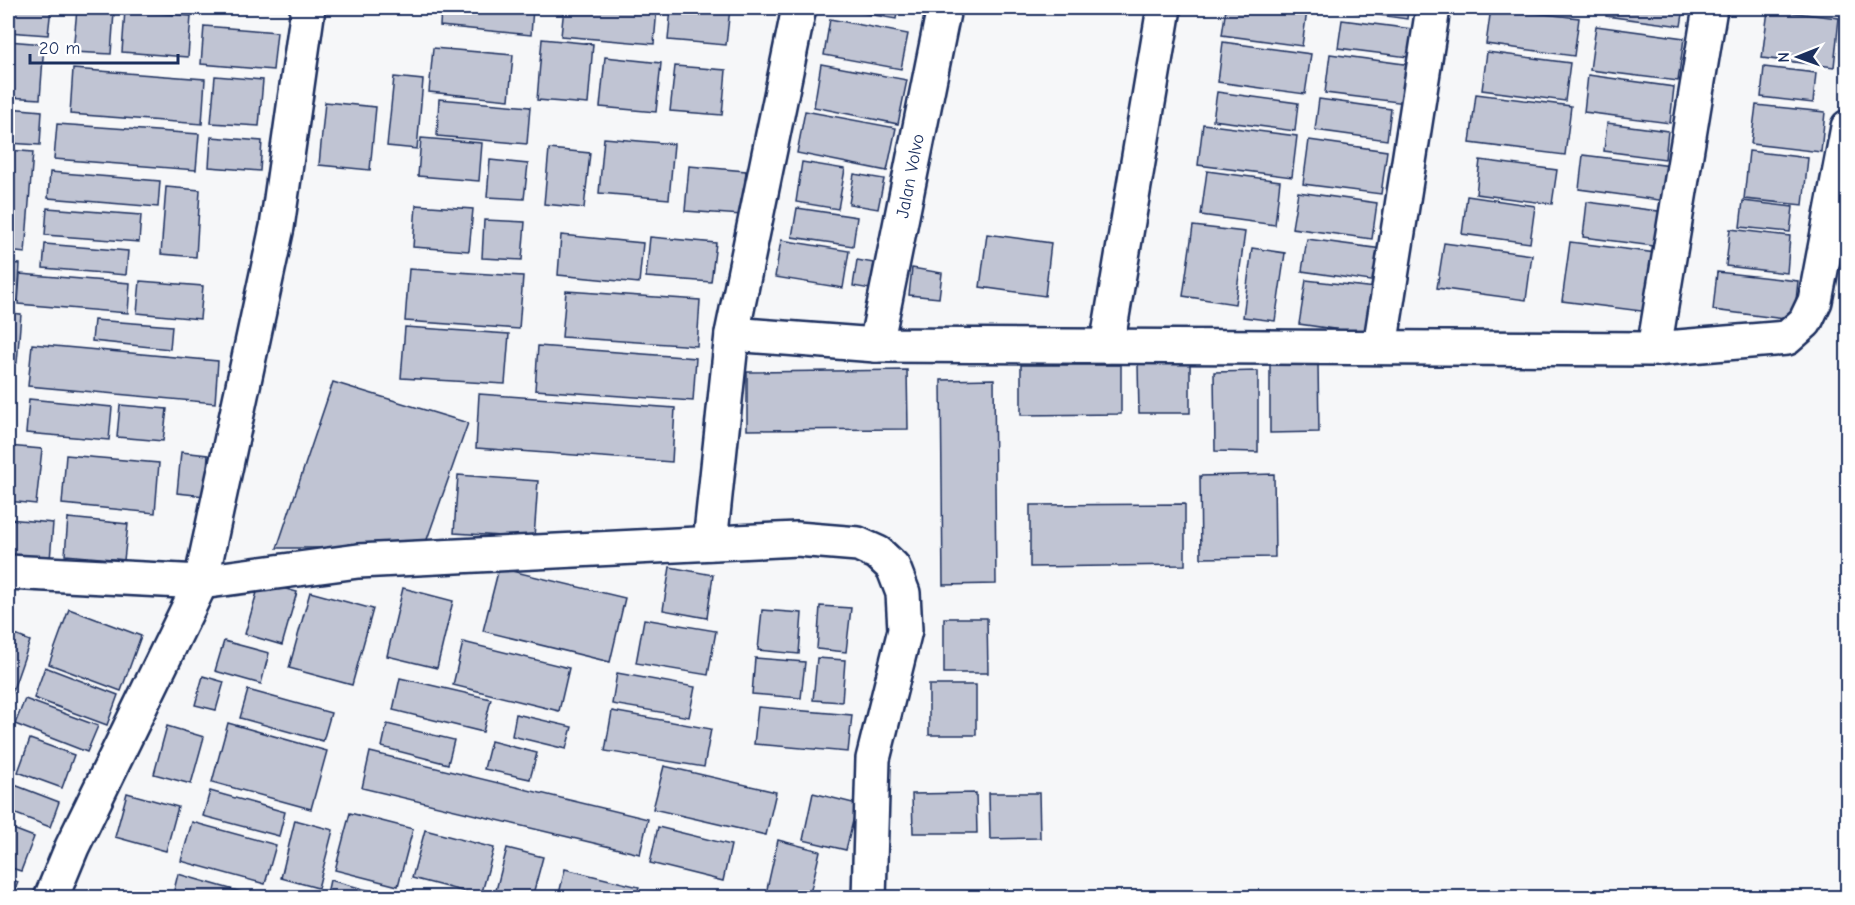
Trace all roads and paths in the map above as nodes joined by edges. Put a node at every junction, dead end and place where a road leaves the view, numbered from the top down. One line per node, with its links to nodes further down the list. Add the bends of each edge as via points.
1 (308, 8): 15 (street, via 277,227)
2 (799, 8): 8 (street)
3 (944, 8): 9 (street, Jalan Volvo)
4 (1164, 8): 10 (street)
5 (1433, 8): 11 (street)
6 (1710, 8): 12 (street)
7 (1848, 127): 12 (street, via 1815,301 1805,322 1787,338)
8 (732, 334): 9 (street); 13 (street)
9 (876, 345): 10 (street)
10 (1107, 346): 11 (street)
11 (1380, 347): 12 (street)
12 (1654, 349)
13 (710, 543): 15 (street, via 358,561); 17 (street, via 797,539 858,544 878,553 893,567 903,593 905,630 873,759)
14 (8, 572): 15 (street)
15 (201, 582): 16 (street)
16 (51, 897)
17 (869, 897)

